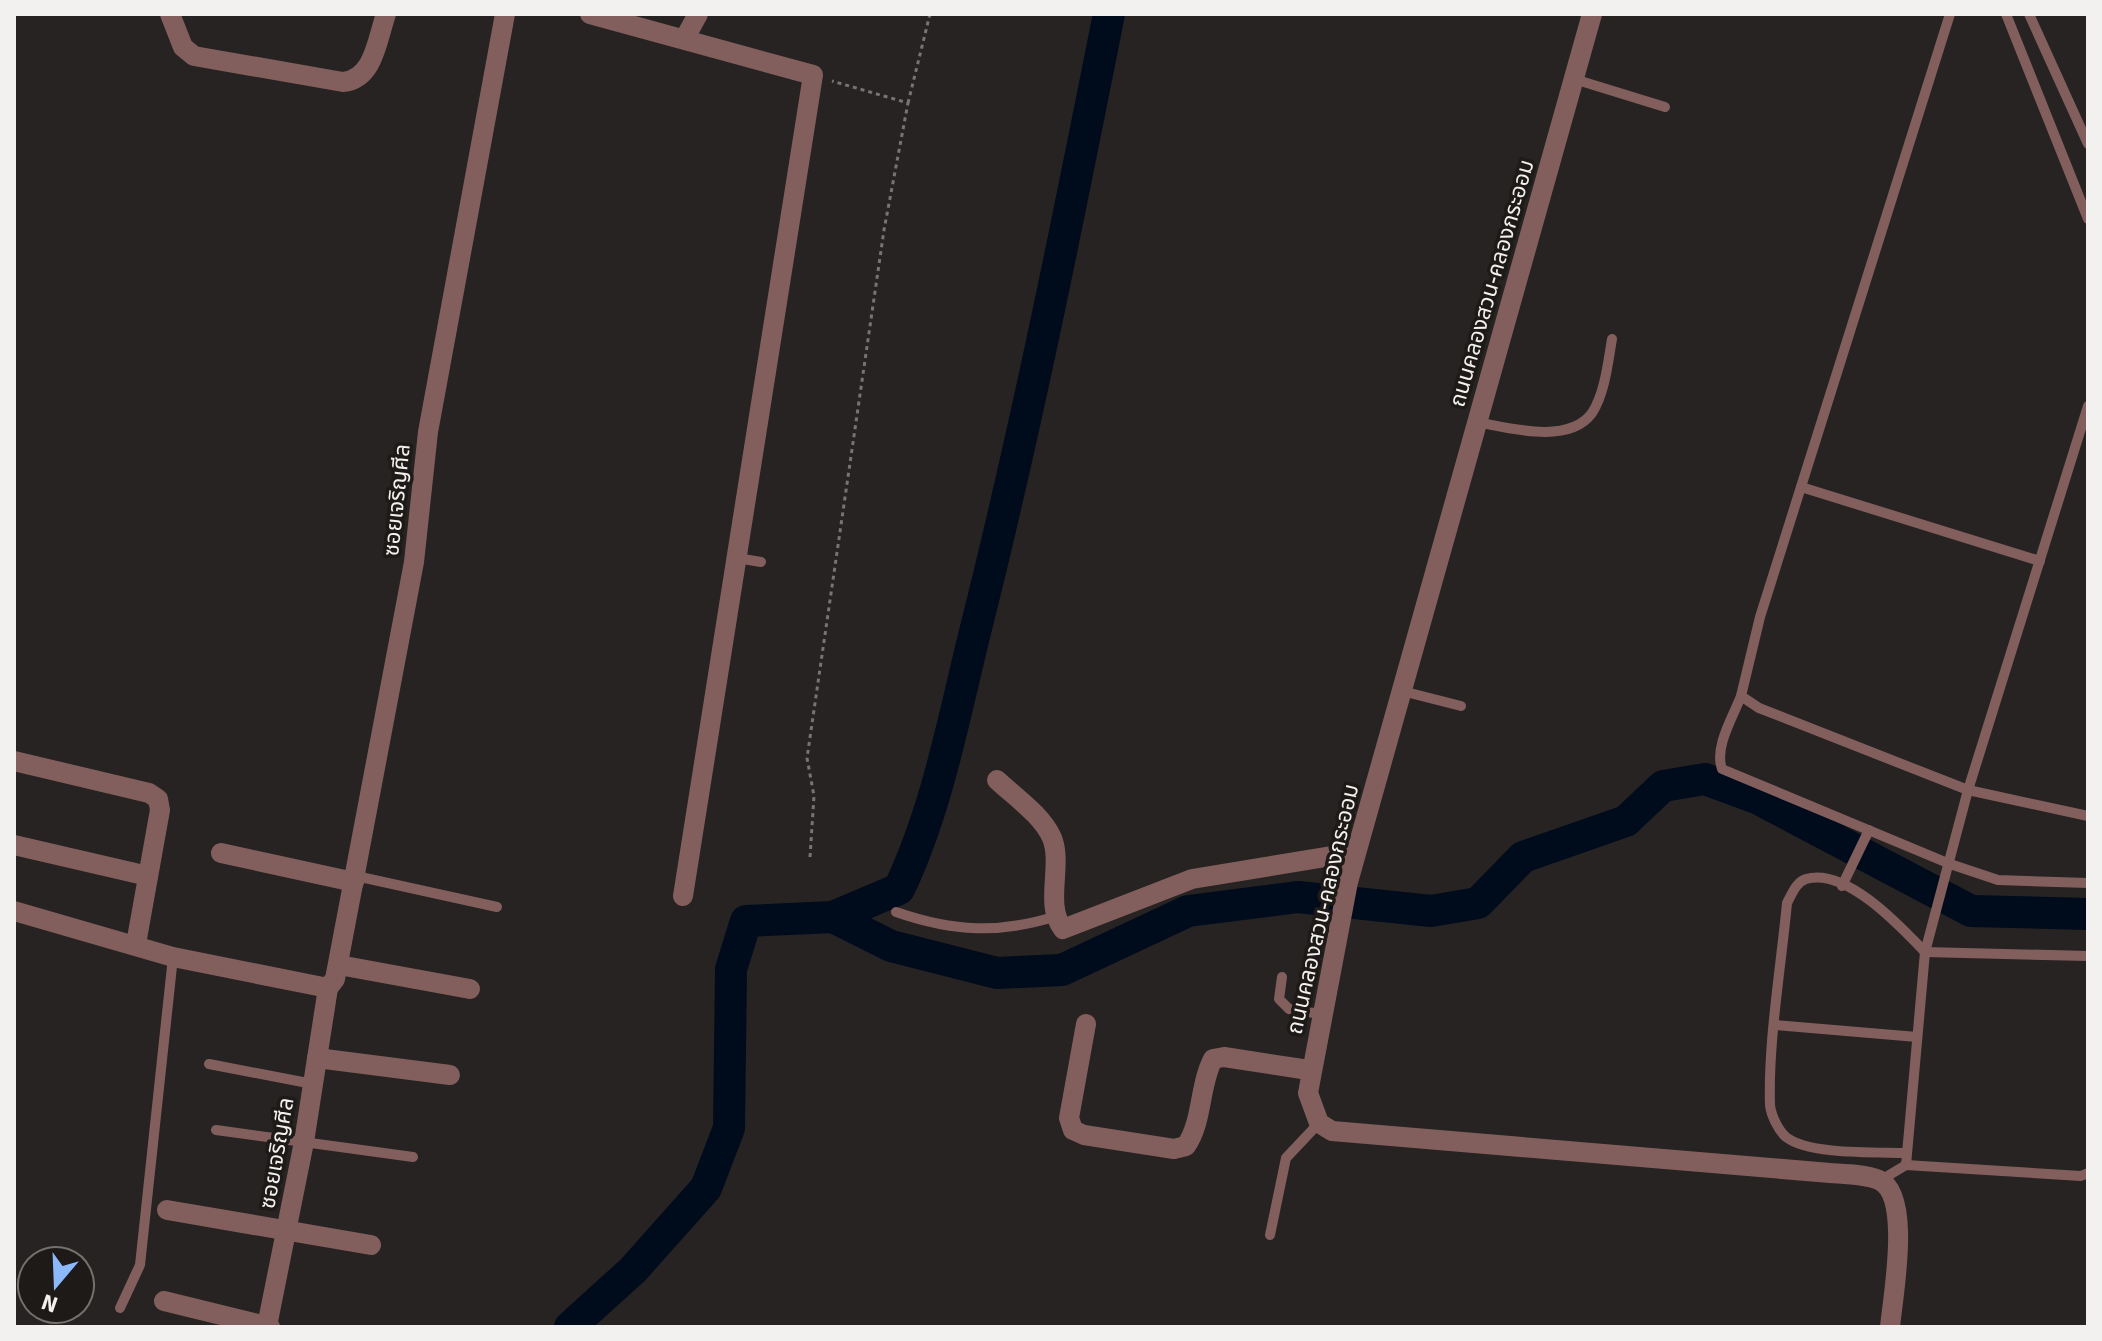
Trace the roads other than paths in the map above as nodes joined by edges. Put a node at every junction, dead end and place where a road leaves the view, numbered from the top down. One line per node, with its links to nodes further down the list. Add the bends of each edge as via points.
1 (170, 14): 2 (street, via 183,47 194,56 343,82 365,74)
2 (386, 14)
3 (505, 14): 35 (street, ซอยเจริญศีล, via 428,432 414,562)
4 (590, 14): 10 (street, via 664,37)
5 (698, 14): 10 (street)
6 (1592, 14): 11 (street, ถนนคลองสวน-คลองกระออม)
7 (1950, 14): 18 (lane)
8 (2006, 14): 14 (lane)
9 (2029, 14): 13 (lane)
10 (685, 38): 19 (street, via 813,75)
11 (1574, 79): 12 (lane); 17 (street, ถนนคลองสวน-คลองกระออม)
12 (1665, 107)
13 (2088, 144)
14 (2088, 219)
15 (1612, 339): 17 (lane, via 1591,414 1562,431)
16 (2088, 406): 20 (lane)
17 (1477, 422): 22 (street, ถนนคลองสวน-คลองกระออม)
18 (1801, 487): 20 (lane); 23 (lane)
19 (737, 558): 21 (lane); 38 (street)
20 (2040, 561): 27 (lane)
21 (761, 562)
22 (1402, 691): 24 (lane); 31 (street, ถนนคลองสวน-คลองกระออม)
23 (1741, 696): 27 (lane, via 1759,708); 29 (lane, via 1723,742 1722,769)
24 (1461, 706)
25 (14, 761): 34 (street, via 158,799)
26 (997, 780): 42 (street, via 1054,842)
27 (1968, 790): 28 (lane); 33 (lane)
28 (2088, 816)
29 (1868, 833): 33 (lane); 37 (lane)
30 (14, 845): 34 (street)
31 (1356, 852): 42 (street, via 1192,879 1068,929 1060,926); 51 (street, ถนนคลองสวน-คลองกระออม)
32 (221, 853): 35 (street)
33 (1949, 869): 36 (lane, via 1998,880); 44 (lane)
34 (148, 876): 43 (street)
35 (355, 879): 39 (lane); 47 (street, ซอยเจริญศีล)
36 (2088, 883)
37 (1842, 886): 44 (lane, via 1875,903); 53 (lane, via 1805,879 1791,895)
38 (683, 896)
39 (497, 907)
40 (14, 911): 43 (street)
41 (896, 912): 42 (lane, via 966,929 1020,927)
42 (1057, 916)
43 (136, 944): 46 (street)
44 (1925, 952): 45 (lane); 54 (lane)
45 (2088, 956)
46 (173, 957): 49 (street); 73 (lane, via 140,1265)
47 (339, 965): 49 (street, ซอยเจริญศีล); 50 (street)
48 (1282, 977): 51 (lane, via 1283,1005)
49 (328, 988): 55 (street, ซอยเจริญศีล)
50 (470, 989)
51 (1320, 1014): 57 (street, ถนนคลองสวน-คลองกระออม)
52 (1086, 1024): 57 (street, via 1069,1118 1073,1130 1084,1135 1174,1149 1186,1146 1213,1059)
53 (1776, 1025): 54 (lane); 63 (lane, via 1770,1108 1787,1138 1809,1147)
54 (1917, 1037): 63 (lane)
55 (317, 1058): 58 (street); 59 (street, ซอยเจริญศีล)
56 (209, 1064): 59 (lane)
57 (1309, 1070): 60 (street, ถนนคลองสวน-คลองกระออม, via 1308,1093)
58 (450, 1075)
59 (313, 1084): 62 (street, ซอยเจริญศีล)
60 (1319, 1123): 67 (street, via 1332,1131 1358,1134); 70 (lane, via 1286,1158)
61 (216, 1130): 62 (lane)
62 (304, 1142): 64 (lane); 69 (street, ซอยเจริญศีล)
63 (1906, 1153): 65 (lane)
64 (413, 1157)
65 (1906, 1165): 66 (lane); 67 (lane)
66 (2088, 1173)
67 (1881, 1180): 75 (street, via 1895,1196 1899,1219)
68 (167, 1210): 69 (street)
69 (286, 1233): 71 (street); 74 (street, ซอยเจริญศีล)
70 (1270, 1235)
71 (371, 1245)
72 (164, 1301): 74 (street)
73 (120, 1308)
74 (269, 1326)
75 (1890, 1327)

